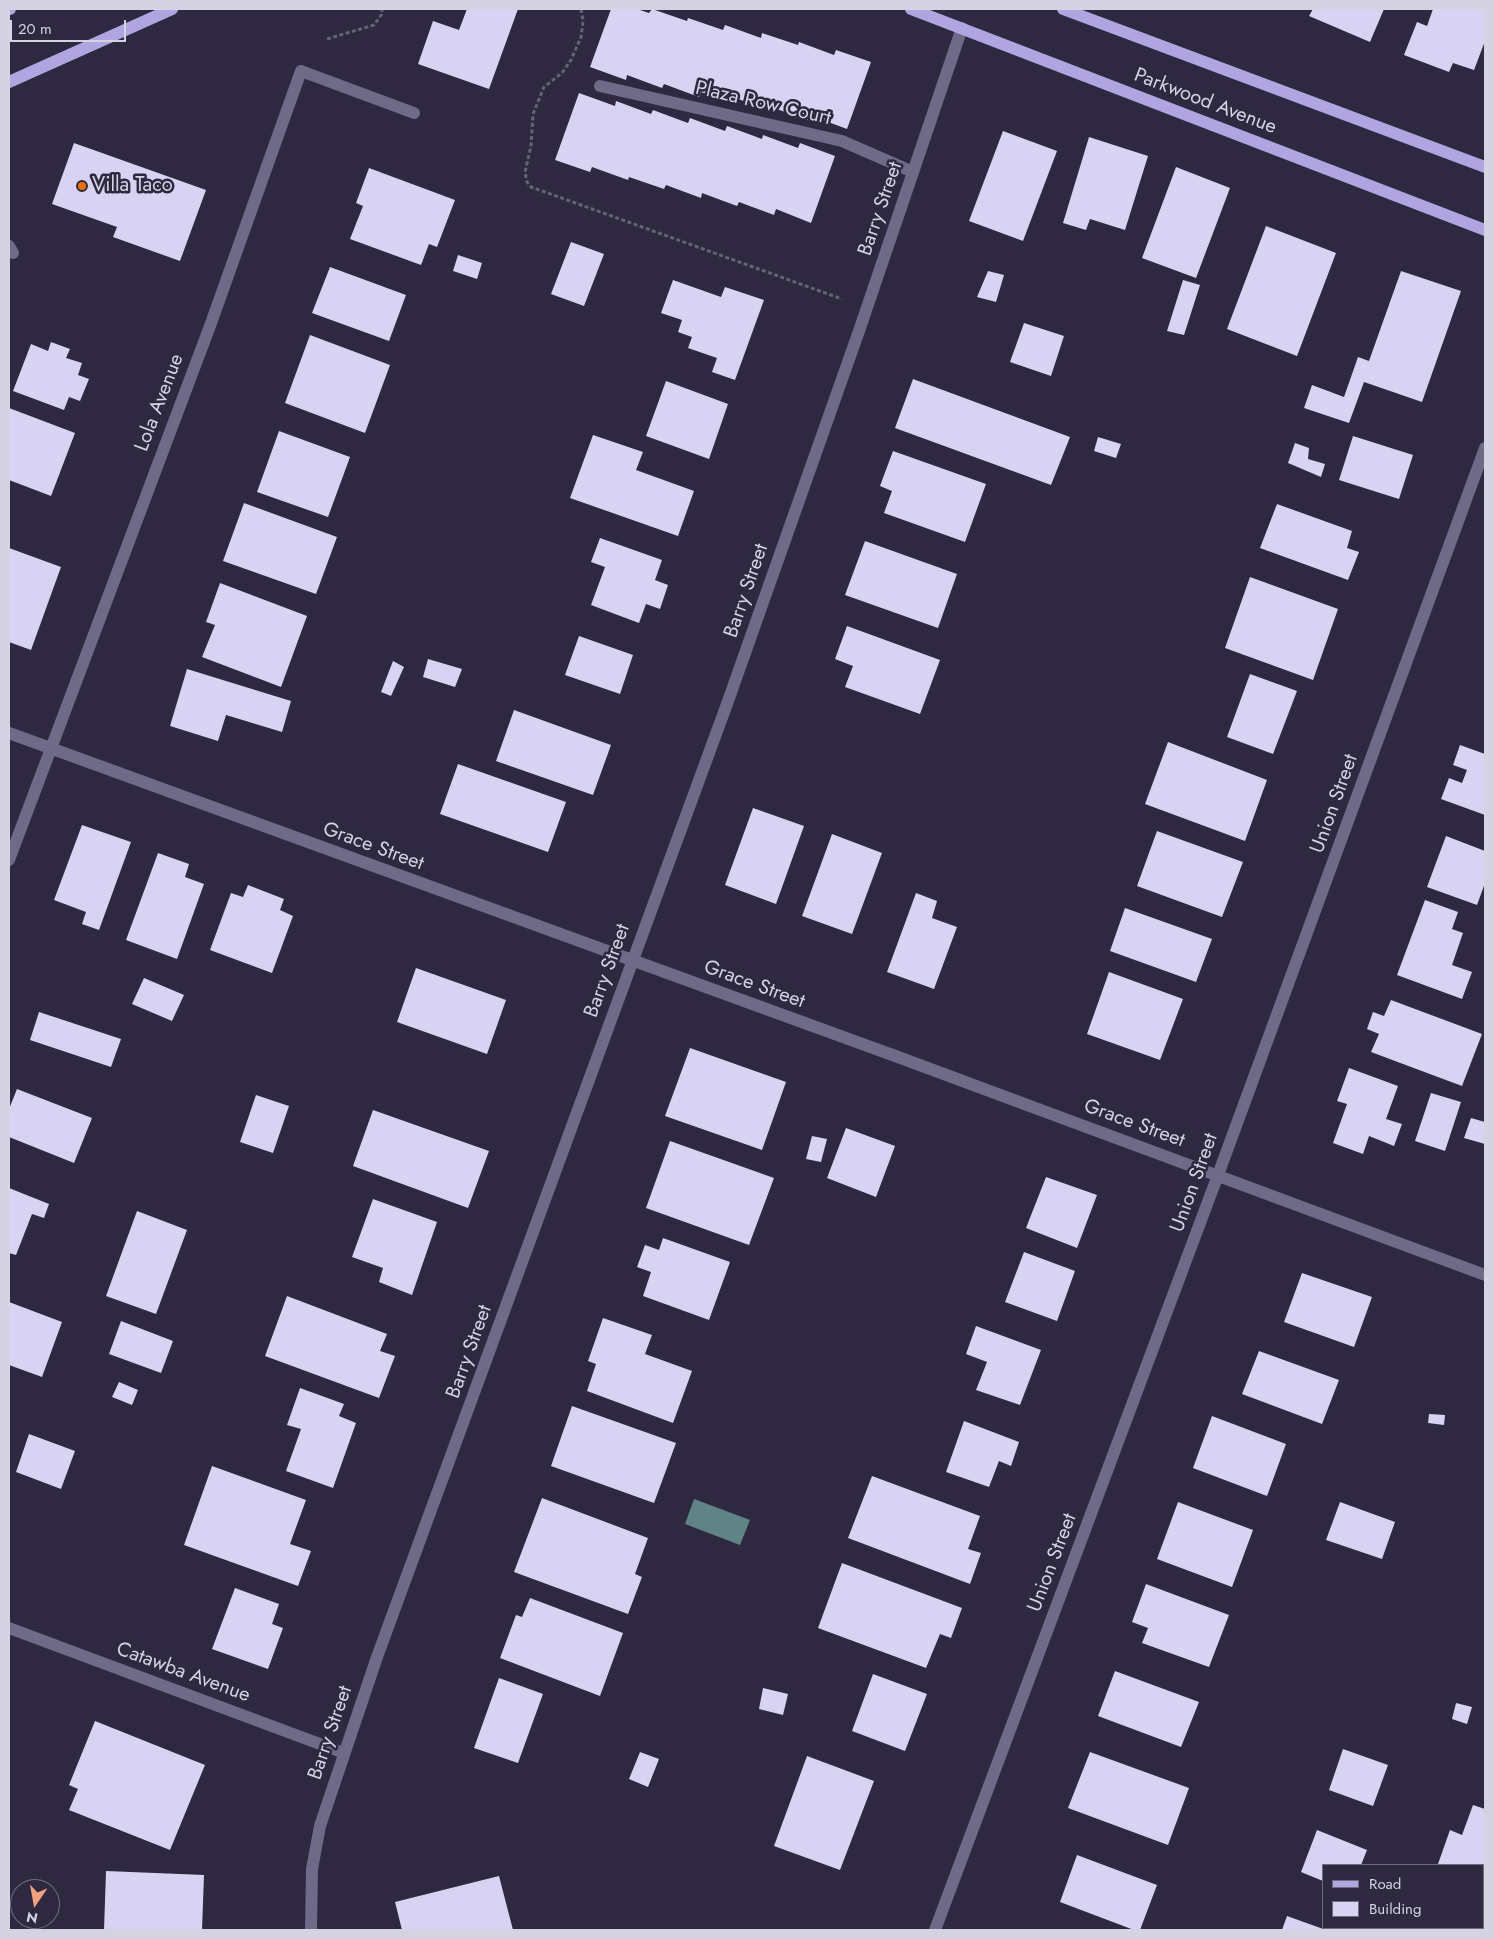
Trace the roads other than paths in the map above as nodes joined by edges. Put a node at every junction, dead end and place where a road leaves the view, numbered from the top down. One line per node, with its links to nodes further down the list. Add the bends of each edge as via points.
1 (172, 9): 5 (main road)
2 (911, 9): 4 (main road, Parkwood Avenue)
3 (1063, 9): 8 (main road, Parkwood Avenue)
4 (962, 28): 9 (street, Barry Street); 10 (main road, Parkwood Avenue)
5 (9, 82)
6 (600, 86): 9 (street, Plaza Row Court, via 842,141)
7 (414, 112): 13 (street, Lola Avenue, via 301,71 210,326)
8 (1485, 167)
9 (913, 172): 15 (street, Barry Street, via 730,697)
10 (1485, 230)
11 (1485, 448): 16 (street, Union Street)
12 (9, 733): 13 (street, Grace Street)
13 (49, 748): 14 (street, Lola Avenue); 15 (street, Grace Street)
14 (9, 860)
15 (631, 960): 16 (street, Grace Street); 19 (street, Barry Street)
16 (1218, 1175): 17 (street, Grace Street); 21 (street, Union Street)
17 (1485, 1275)
18 (9, 1628): 19 (street, Catawba Avenue)
19 (344, 1753): 20 (street, Barry Street, via 320,1826 313,1861)
20 (311, 1930)
21 (935, 1930)

